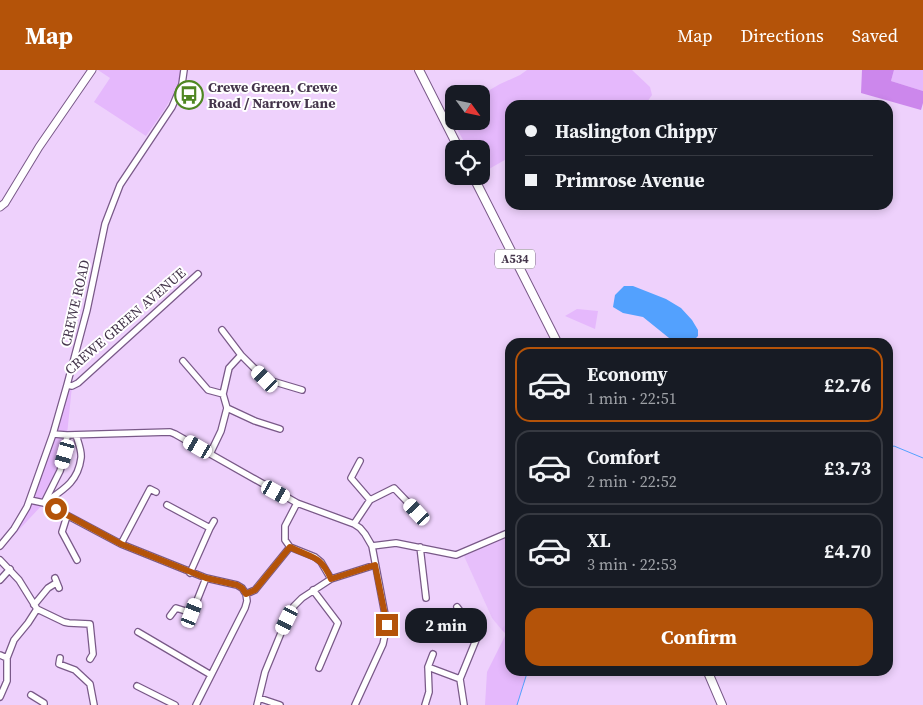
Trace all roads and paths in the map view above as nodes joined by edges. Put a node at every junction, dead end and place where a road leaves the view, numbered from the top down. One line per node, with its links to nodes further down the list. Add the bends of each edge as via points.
1 (92, 70): 6 (main road)
2 (184, 70): 12 (street, CREWE ROAD, via 172,107 120,185 105,224)
3 (419, 70): 4 (highway)
4 (454, 140)
5 (478, 185): 9 (highway, A534)
6 (0, 207)
7 (198, 274): 12 (street, CREWE GREEN AVENUE, via 78,383)
8 (222, 330): 10 (street)
9 (555, 338)
10 (241, 355): 13 (street, via 265,379); 14 (street, via 228,368)
11 (183, 361): 14 (street, via 208,390)
12 (67, 385): 17 (street, CREWE ROAD)
13 (302, 390)
14 (223, 394): 15 (street)
15 (227, 408): 16 (street); 20 (street)
16 (280, 429)
17 (52, 434): 18 (street); 23 (street, CREWE ROAD)
18 (67, 435): 19 (street); 25 (street, via 60,471)
19 (76, 435): 20 (street, via 170,432); 25 (street, via 82,457 75,479)
20 (210, 454): 26 (street)
21 (360, 461): 24 (street, via 351,478)
22 (156, 492): 34 (street, via 150,489)
23 (30, 500): 25 (street); 35 (street, CREWE ROAD)
24 (370, 500): 28 (street, via 394,488); 31 (street)
25 (44, 503): 29 (street)
26 (297, 503): 31 (street); 37 (street, via 285,526 285,540)
27 (167, 504): 32 (street)
28 (417, 512)
29 (67, 516): 34 (street); 40 (street, via 62,532)
30 (214, 521): 32 (street)
31 (354, 524): 36 (street)
32 (210, 528): 43 (street)
33 (505, 534): 38 (street, via 456,555)
34 (121, 544): 43 (street)
35 (0, 546)
36 (372, 546): 38 (street, via 396,543); 41 (street)
37 (290, 547): 45 (street, via 315,557); 49 (street, via 255,590)
38 (420, 547): 50 (street)
39 (0, 560): 42 (street)
40 (77, 560)
41 (375, 565): 45 (street); 75 (street, via 387,625 383,644)
42 (10, 569): 46 (street); 51 (street)
43 (190, 573): 44 (street)
44 (206, 578): 49 (street, via 237,585); 53 (street, via 192,613 176,608)
45 (331, 579): 48 (street)
46 (0, 580)
47 (56, 583): 51 (street, via 48,588)
48 (313, 590): 61 (street, via 338,623); 68 (street, via 294,606 265,672)
49 (246, 594): 62 (street, via 245,608)
50 (426, 598)
51 (36, 607): 57 (street, via 14,640); 58 (street, via 64,622 90,624)
52 (457, 607): 64 (street, via 478,635)
53 (170, 616)
54 (138, 632): 62 (street)
55 (0, 654): 57 (street)
56 (433, 654): 60 (street)
57 (7, 658): 67 (street, via 7,680)
58 (90, 659)
59 (58, 663): 70 (street, via 75,670 90,684)
60 (428, 667): 64 (street); 76 (street, via 429,692)
61 (319, 668)
62 (211, 675): 72 (street)
63 (710, 676): 78 (highway)
64 (460, 679): 77 (street)
65 (137, 686): 71 (street)
66 (31, 695): 69 (street)
67 (0, 697)
68 (259, 698): 73 (street); 74 (street)
69 (44, 705)
70 (94, 705)
71 (175, 705)
72 (196, 705)
73 (257, 705)
74 (280, 705)
75 (355, 705)
76 (425, 705)
77 (464, 705)
78 (722, 705)

